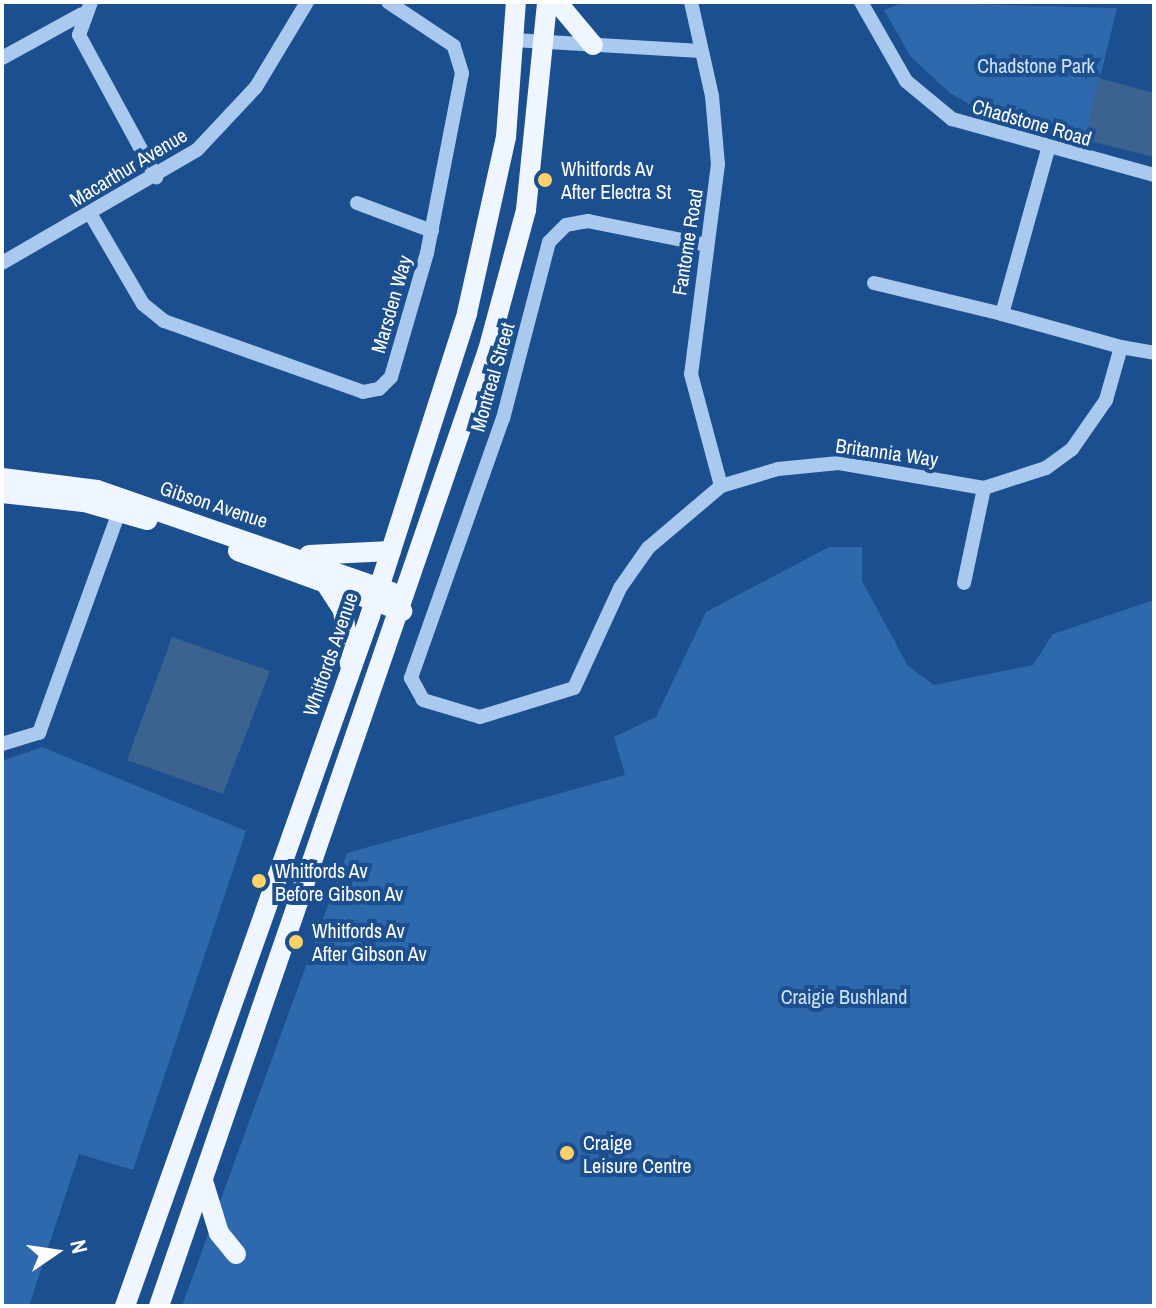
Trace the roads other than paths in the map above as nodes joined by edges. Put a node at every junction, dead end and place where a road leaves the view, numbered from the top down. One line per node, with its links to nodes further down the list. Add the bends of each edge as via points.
1 (307, 2): 16 (street, Macarthur Avenue, via 223,127)
2 (388, 2): 19 (street, Marsden Way, via 454,46 462,73)
3 (516, 2): 9 (main road, Whitfords Avenue)
4 (547, 2): 10 (main road)
5 (557, 2): 11 (main road)
6 (691, 2): 12 (street, Fantome Road)
7 (861, 2): 14 (street, Chadstone Road, via 874,35 924,99 985,133)
8 (87, 8): 13 (street); 16 (street, via 79,35)
9 (514, 40): 10 (street); 31 (main road, Whitfords Avenue, via 506,137 481,264)
10 (546, 42): 11 (street); 36 (main road, via 530,181 509,280)
11 (593, 45): 12 (street)
12 (701, 51): 20 (street, Fantome Road, via 717,129)
13 (2, 58)
14 (1048, 149): 15 (street, Chadstone Road); 23 (street)
15 (1154, 175)
16 (156, 177): 18 (street, Macarthur Avenue)
17 (357, 203): 19 (street)
18 (91, 215): 19 (street, Marsden Way, via 143,304 164,321 363,392 391,377); 21 (street, Macarthur Avenue)
19 (432, 231)
20 (707, 245): 27 (street, Fantome Road, via 691,374); 38 (street, Montreal Street, via 588,221 566,225 549,242 503,418)
21 (2, 263)
22 (874, 283): 23 (street)
23 (1002, 314): 24 (street)
24 (1121, 347): 25 (street); 28 (street, Britannia Way, via 1106,400 1072,449 1046,468)
25 (1154, 353)
26 (2, 478): 30 (main road, Gibson Avenue)
27 (721, 486): 28 (street, Britannia Way, via 778,469 839,463); 38 (street, Britannia Way, via 648,548 620,588 574,688 503,714 463,717 423,700)
28 (984, 488): 34 (street)
29 (2, 493): 30 (main road, Gibson Avenue)
30 (121, 506): 32 (main road, Gibson Avenue); 33 (main road, Gibson Avenue); 39 (street, via 39,733)
31 (391, 551): 32 (main road); 35 (main road, Whitfords Avenue)
32 (293, 555): 35 (main road, Gibson Avenue)
33 (322, 581): 35 (main road, Gibson Avenue); 37 (main road, via 343,610)
34 (964, 583)
35 (377, 594): 36 (main road, Gibson Avenue); 37 (main road, Whitfords Avenue)
36 (404, 604): 40 (main road)
37 (351, 669): 42 (main road, Whitfords Avenue)
38 (411, 678)
39 (2, 744)
40 (203, 1181): 41 (main road, via 219,1233); 43 (main road)
41 (236, 1254)
42 (125, 1306)
43 (159, 1306)

